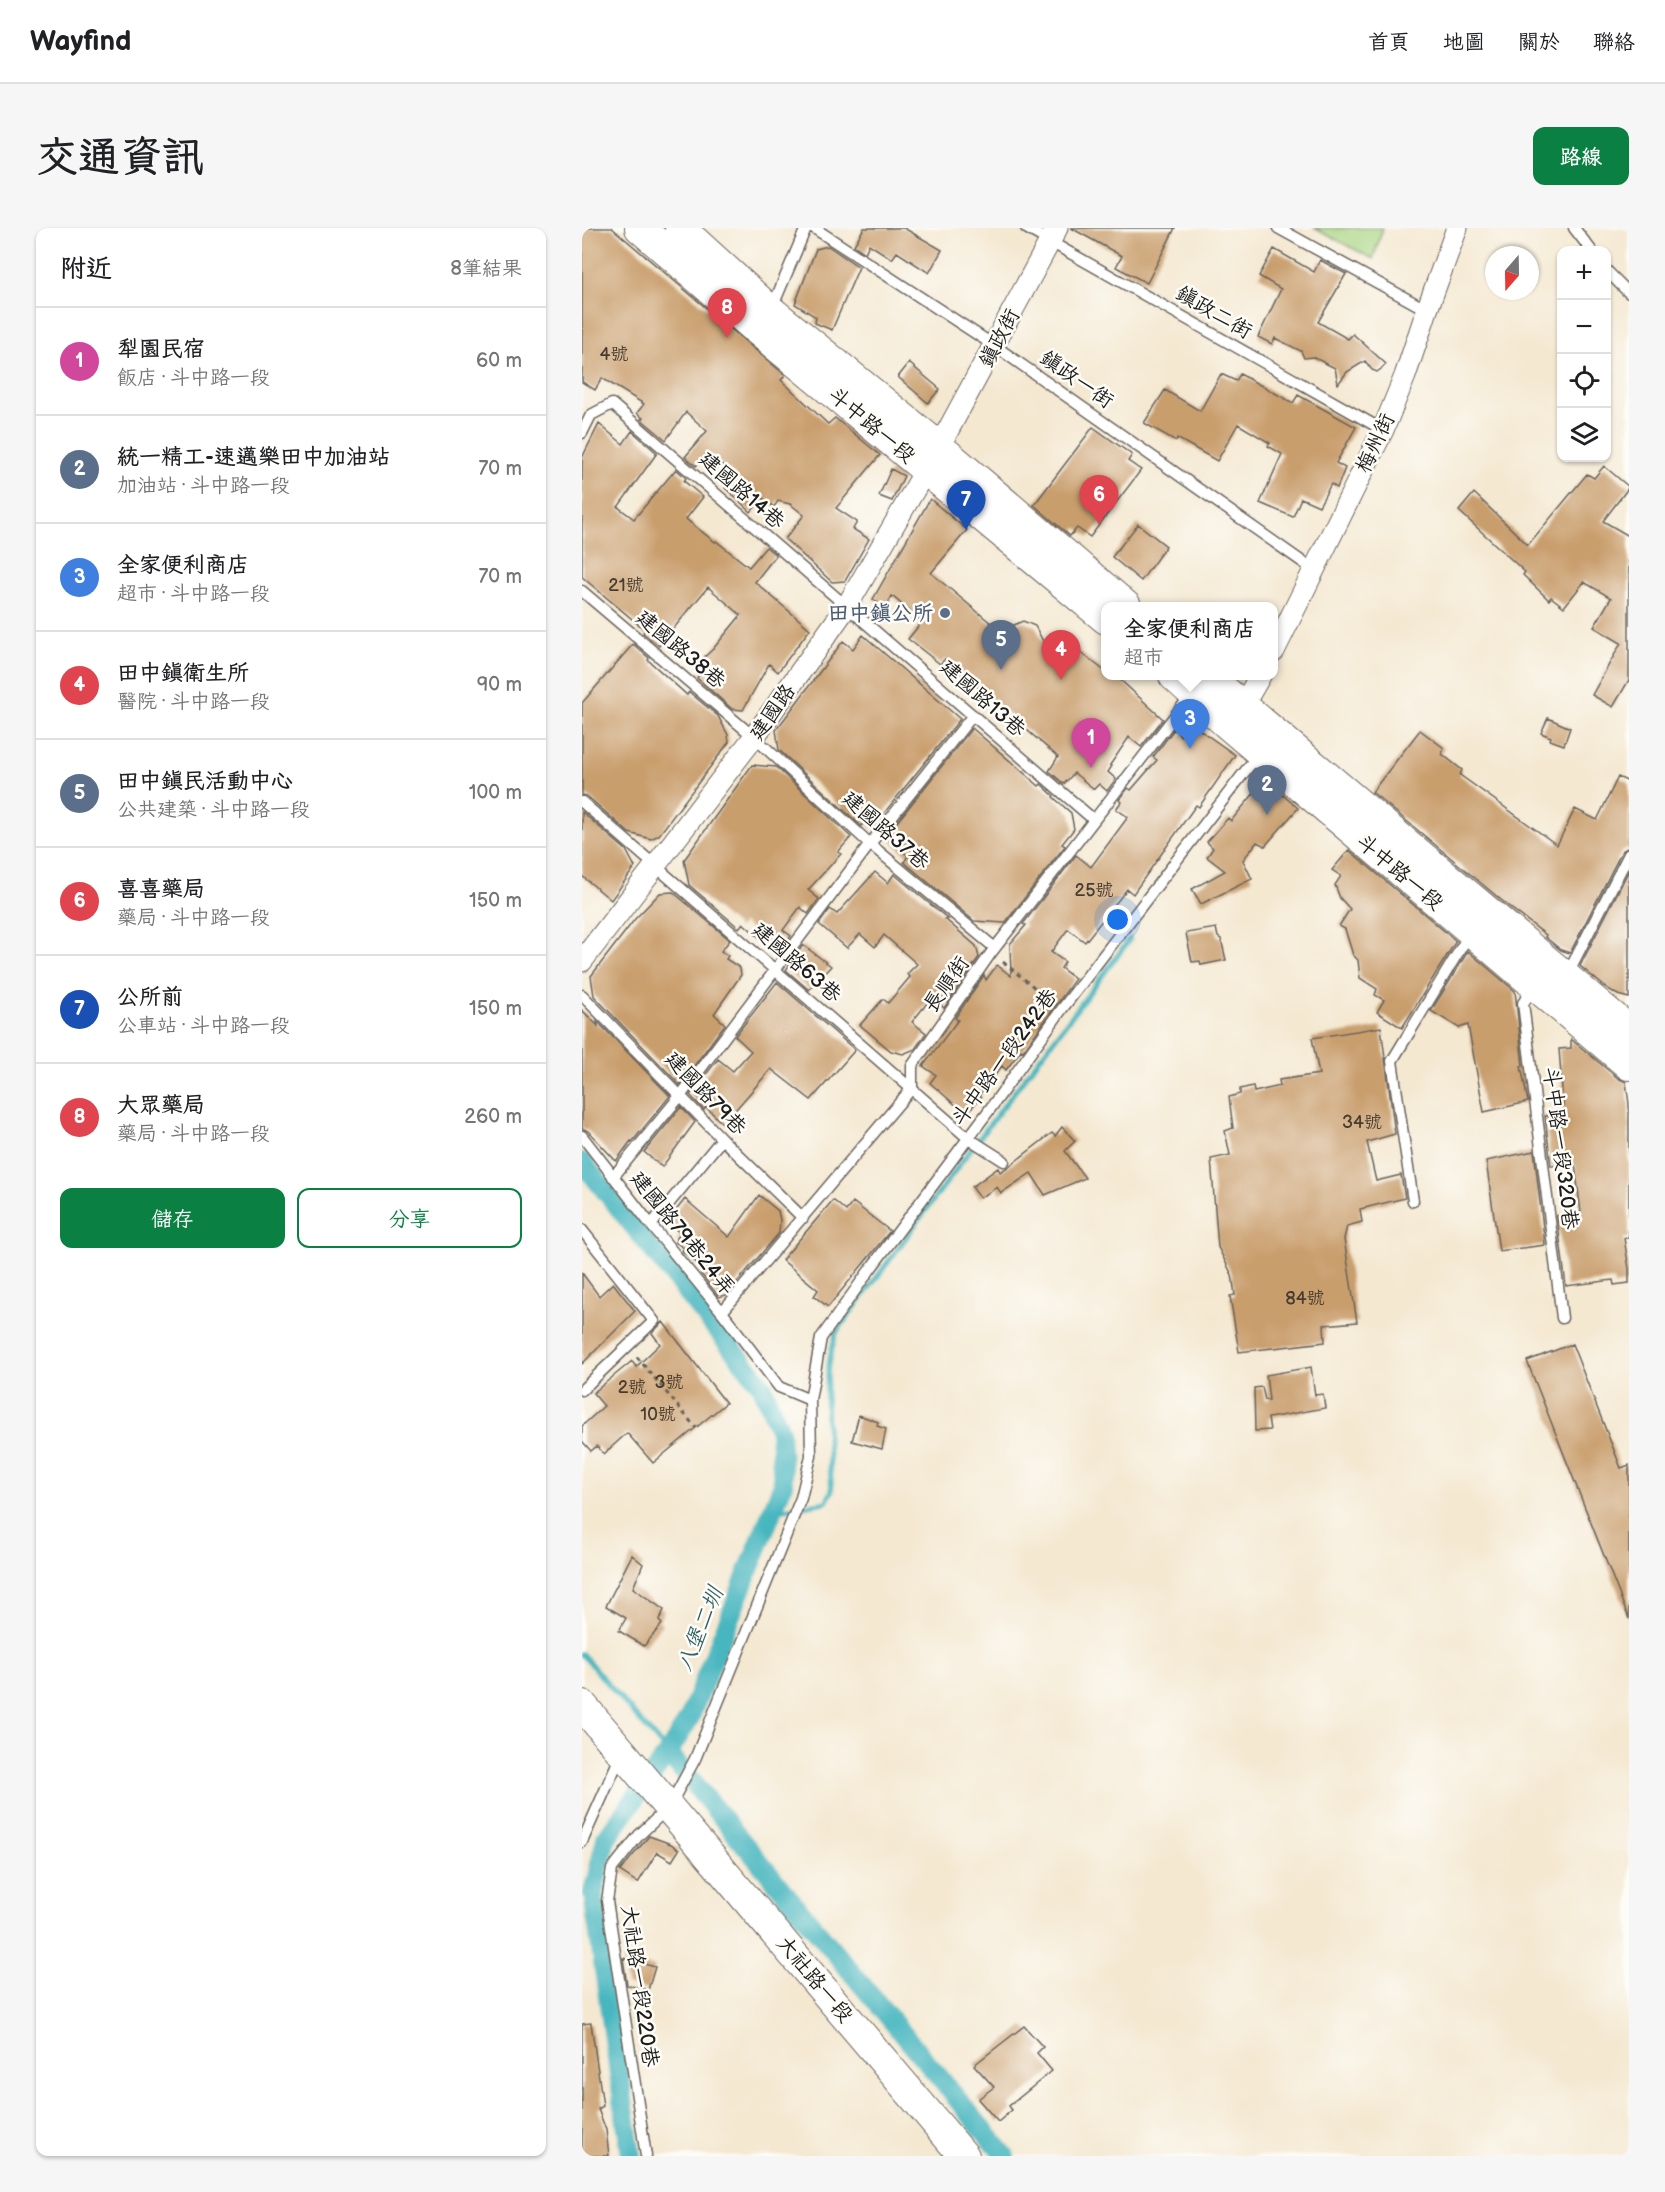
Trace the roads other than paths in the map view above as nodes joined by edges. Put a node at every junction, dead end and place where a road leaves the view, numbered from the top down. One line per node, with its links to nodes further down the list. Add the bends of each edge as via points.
1 (640, 228): 14 (main road, 斗中路一段)
2 (680, 228): 14 (main road, 斗中路一段)
3 (806, 228): 14 (lane)
4 (814, 228): 15 (lane, 鎮政一街)
5 (1026, 228): 9 (lane, 鎮政二街)
6 (1278, 228): 13 (lane)
7 (1457, 228): 13 (street, 梅州街)
8 (1574, 228): 10 (lane)
9 (1054, 235): 15 (street, 鎮政街); 16 (lane, 鎮政二街)
10 (1588, 246)
11 (1611, 275): 12 (lane)
12 (1629, 293)
13 (1427, 310): 16 (street, 梅州街)
14 (763, 320): 18 (main road, 斗中路一段)
15 (995, 346): 18 (street, 鎮政街); 19 (lane, 鎮政一街)
16 (1383, 430): 19 (street, 梅州街)
17 (582, 434): 22 (lane, 建國路14巷, via 591,414 612,404)
18 (932, 458): 21 (main road, 斗中路一段); 22 (street, 建國路); 23 (main road, 斗中路一段)
19 (1314, 570): 24 (street, 梅州街)
20 (582, 591): 29 (lane, 建國路38巷)
21 (1121, 602)
22 (847, 606): 27 (lane, 建國路13巷); 29 (street, 建國路)
23 (1101, 614)
24 (1278, 643)
25 (1195, 680): 28 (main road, 斗中路一段); 33 (lane, 長順街)
26 (1257, 680): 28 (street)
27 (973, 715): 33 (lane, 建國路13巷); 34 (lane, 建國路79巷24弄)
28 (1234, 715): 30 (main road, 斗中路一段); 31 (main road, 斗中路一段)
29 (754, 738): 34 (lane, 建國路37巷); 36 (street, 建國路)
30 (1260, 752): 31 (main road, 斗中路一段); 48 (lane, 斗中路一段242巷)
31 (1329, 796): 37 (main road, 斗中路一段)
32 (582, 802): 36 (lane, 建國路63巷)
33 (1094, 820): 38 (lane, 長順街)
34 (870, 844): 38 (lane, 建國路37巷); 40 (lane, 建國路79巷24弄)
35 (1629, 854): 41 (lane, 斗中路一段320巷)
36 (656, 867): 39 (street, 建國路); 40 (lane, 建國路63巷)
37 (1478, 921): 41 (main road, 斗中路一段); 52 (lane, via 1392,1061)
38 (993, 950): 45 (lane, 長順街, via 912,1066)
39 (582, 962)
40 (776, 969): 45 (lane, 建國路63巷); 46 (lane, 建國路79巷24弄)
41 (1551, 981): 43 (main road, 斗中路一段); 44 (main road, 斗中路一段); 57 (lane, 斗中路一段320巷, via 1523,1003)
42 (582, 995): 46 (lane, 建國路79巷)
43 (1619, 1018)
44 (1629, 1065)
45 (912, 1088): 48 (lane, 建國路63巷); 53 (lane)
46 (681, 1095): 49 (lane, 建國路79巷); 51 (lane, 建國路79巷24弄)
47 (582, 1136): 51 (lane, 建國路79巷24弄)
48 (968, 1138): 50 (lane, 建國路63巷); 59 (lane, 斗中路一段242巷, via 821,1338)
49 (722, 1139): 53 (lane, 建國路79巷); 54 (lane)
50 (1004, 1161)
51 (614, 1177): 54 (lane, 建國路79巷24弄)
52 (1413, 1201)
53 (803, 1218): 56 (lane)
54 (651, 1226): 56 (lane, 建國路79巷24弄)
55 (582, 1230): 58 (lane, via 654,1321)
56 (723, 1312): 59 (lane, 建國路79巷24弄, via 779,1387)
57 (1562, 1318)
58 (582, 1390)
59 (810, 1400): 62 (lane, 斗中路一段242巷, via 811,1456 801,1498 695,1758)
60 (582, 1706): 61 (main road)
61 (625, 1757): 62 (main road, 大社路一段); 63 (lane)
62 (667, 1805): 64 (lane, 大社路一段220巷, via 612,1869 607,1901); 65 (main road, 大社路一段)
63 (582, 1842)
64 (645, 2156)
65 (964, 2156)

